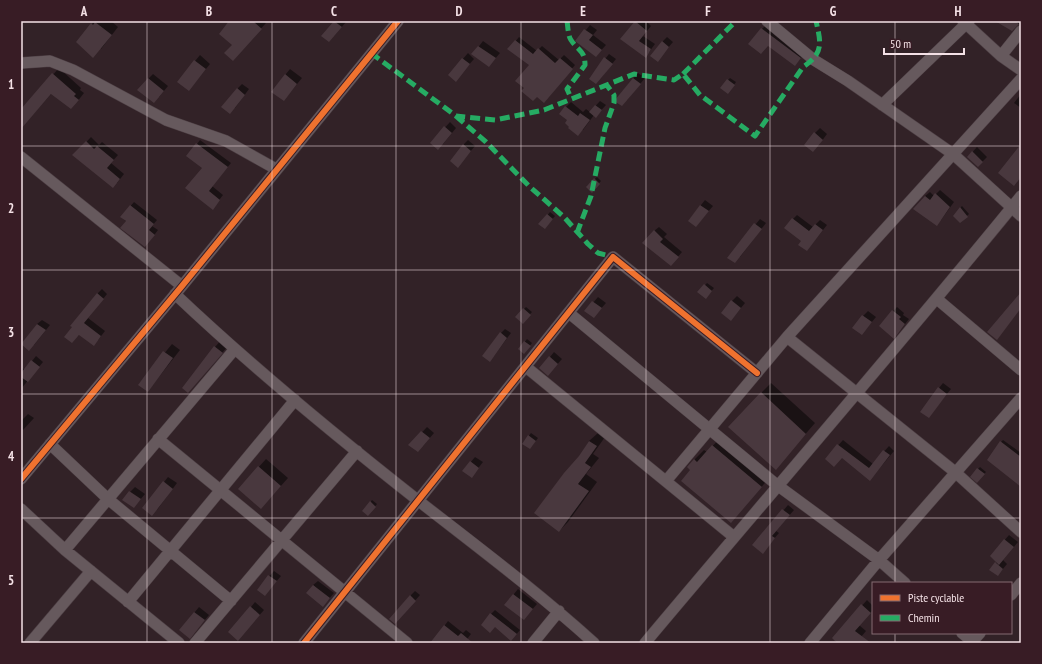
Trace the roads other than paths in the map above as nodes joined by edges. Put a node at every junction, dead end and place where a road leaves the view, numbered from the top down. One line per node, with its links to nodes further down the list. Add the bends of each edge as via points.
1 (398, 21): 12 (street)
2 (767, 21): 9 (street, via 814,60)
3 (966, 22): 5 (street); 9 (street)
4 (1021, 31): 5 (street)
5 (1002, 56): 7 (street)
6 (21, 63): 12 (street, via 50,61 73,70 166,120 226,141)
7 (1021, 70)
8 (1021, 79): 10 (street)
9 (882, 105): 10 (street)
10 (953, 154): 14 (street); 19 (street)
11 (21, 157): 16 (street)
12 (276, 169): 16 (street)
13 (1021, 196): 14 (street)
14 (1011, 208): 15 (street); 17 (street)
15 (1021, 216)
16 (179, 290): 20 (street); 29 (street)
17 (937, 299): 22 (street); 24 (street)
18 (569, 313): 21 (street); 23 (street, via 613,257); 27 (street)
19 (787, 337): 23 (street); 24 (street)
20 (234, 350): 26 (street); 28 (street)
21 (526, 367): 33 (street); 37 (street)
22 (1021, 370)
23 (757, 373): 27 (street)
24 (856, 394): 31 (street); 34 (street)
25 (1021, 398): 31 (street)
26 (295, 400): 30 (street); 35 (street)
27 (709, 429): 33 (street); 34 (street)
28 (158, 439): 35 (street); 36 (street)
29 (50, 444): 32 (street); 36 (street)
30 (357, 451): 37 (street); 41 (street)
31 (954, 472): 39 (street); 44 (street)
32 (21, 479)
33 (666, 481): 40 (street)
34 (777, 485): 40 (street); 44 (street)
35 (220, 490): 41 (street); 43 (street)
36 (108, 499): 42 (street); 43 (street)
37 (418, 500): 48 (street); 52 (street)
38 (21, 509): 42 (street)
39 (1021, 532)
40 (734, 537): 62 (street)
41 (281, 541): 48 (street); 50 (street)
42 (65, 550): 45 (street)
43 (170, 550): 50 (street); 51 (street)
44 (879, 560): 46 (street); 63 (street)
45 (91, 571): 51 (street); 55 (street)
46 (904, 582)
47 (1021, 583): 49 (street)
48 (344, 593): 58 (street); 59 (street)
49 (1012, 594)
50 (231, 601): 57 (street)
51 (128, 602): 56 (street)
52 (559, 611): 60 (street); 61 (street)
53 (963, 634): 64 (street)
54 (979, 634): 64 (street)
55 (30, 643)
56 (179, 643)
57 (195, 643)
58 (304, 643)
59 (407, 643)
60 (533, 643)
61 (594, 643)
62 (645, 643)
63 (810, 643)
64 (972, 643)

